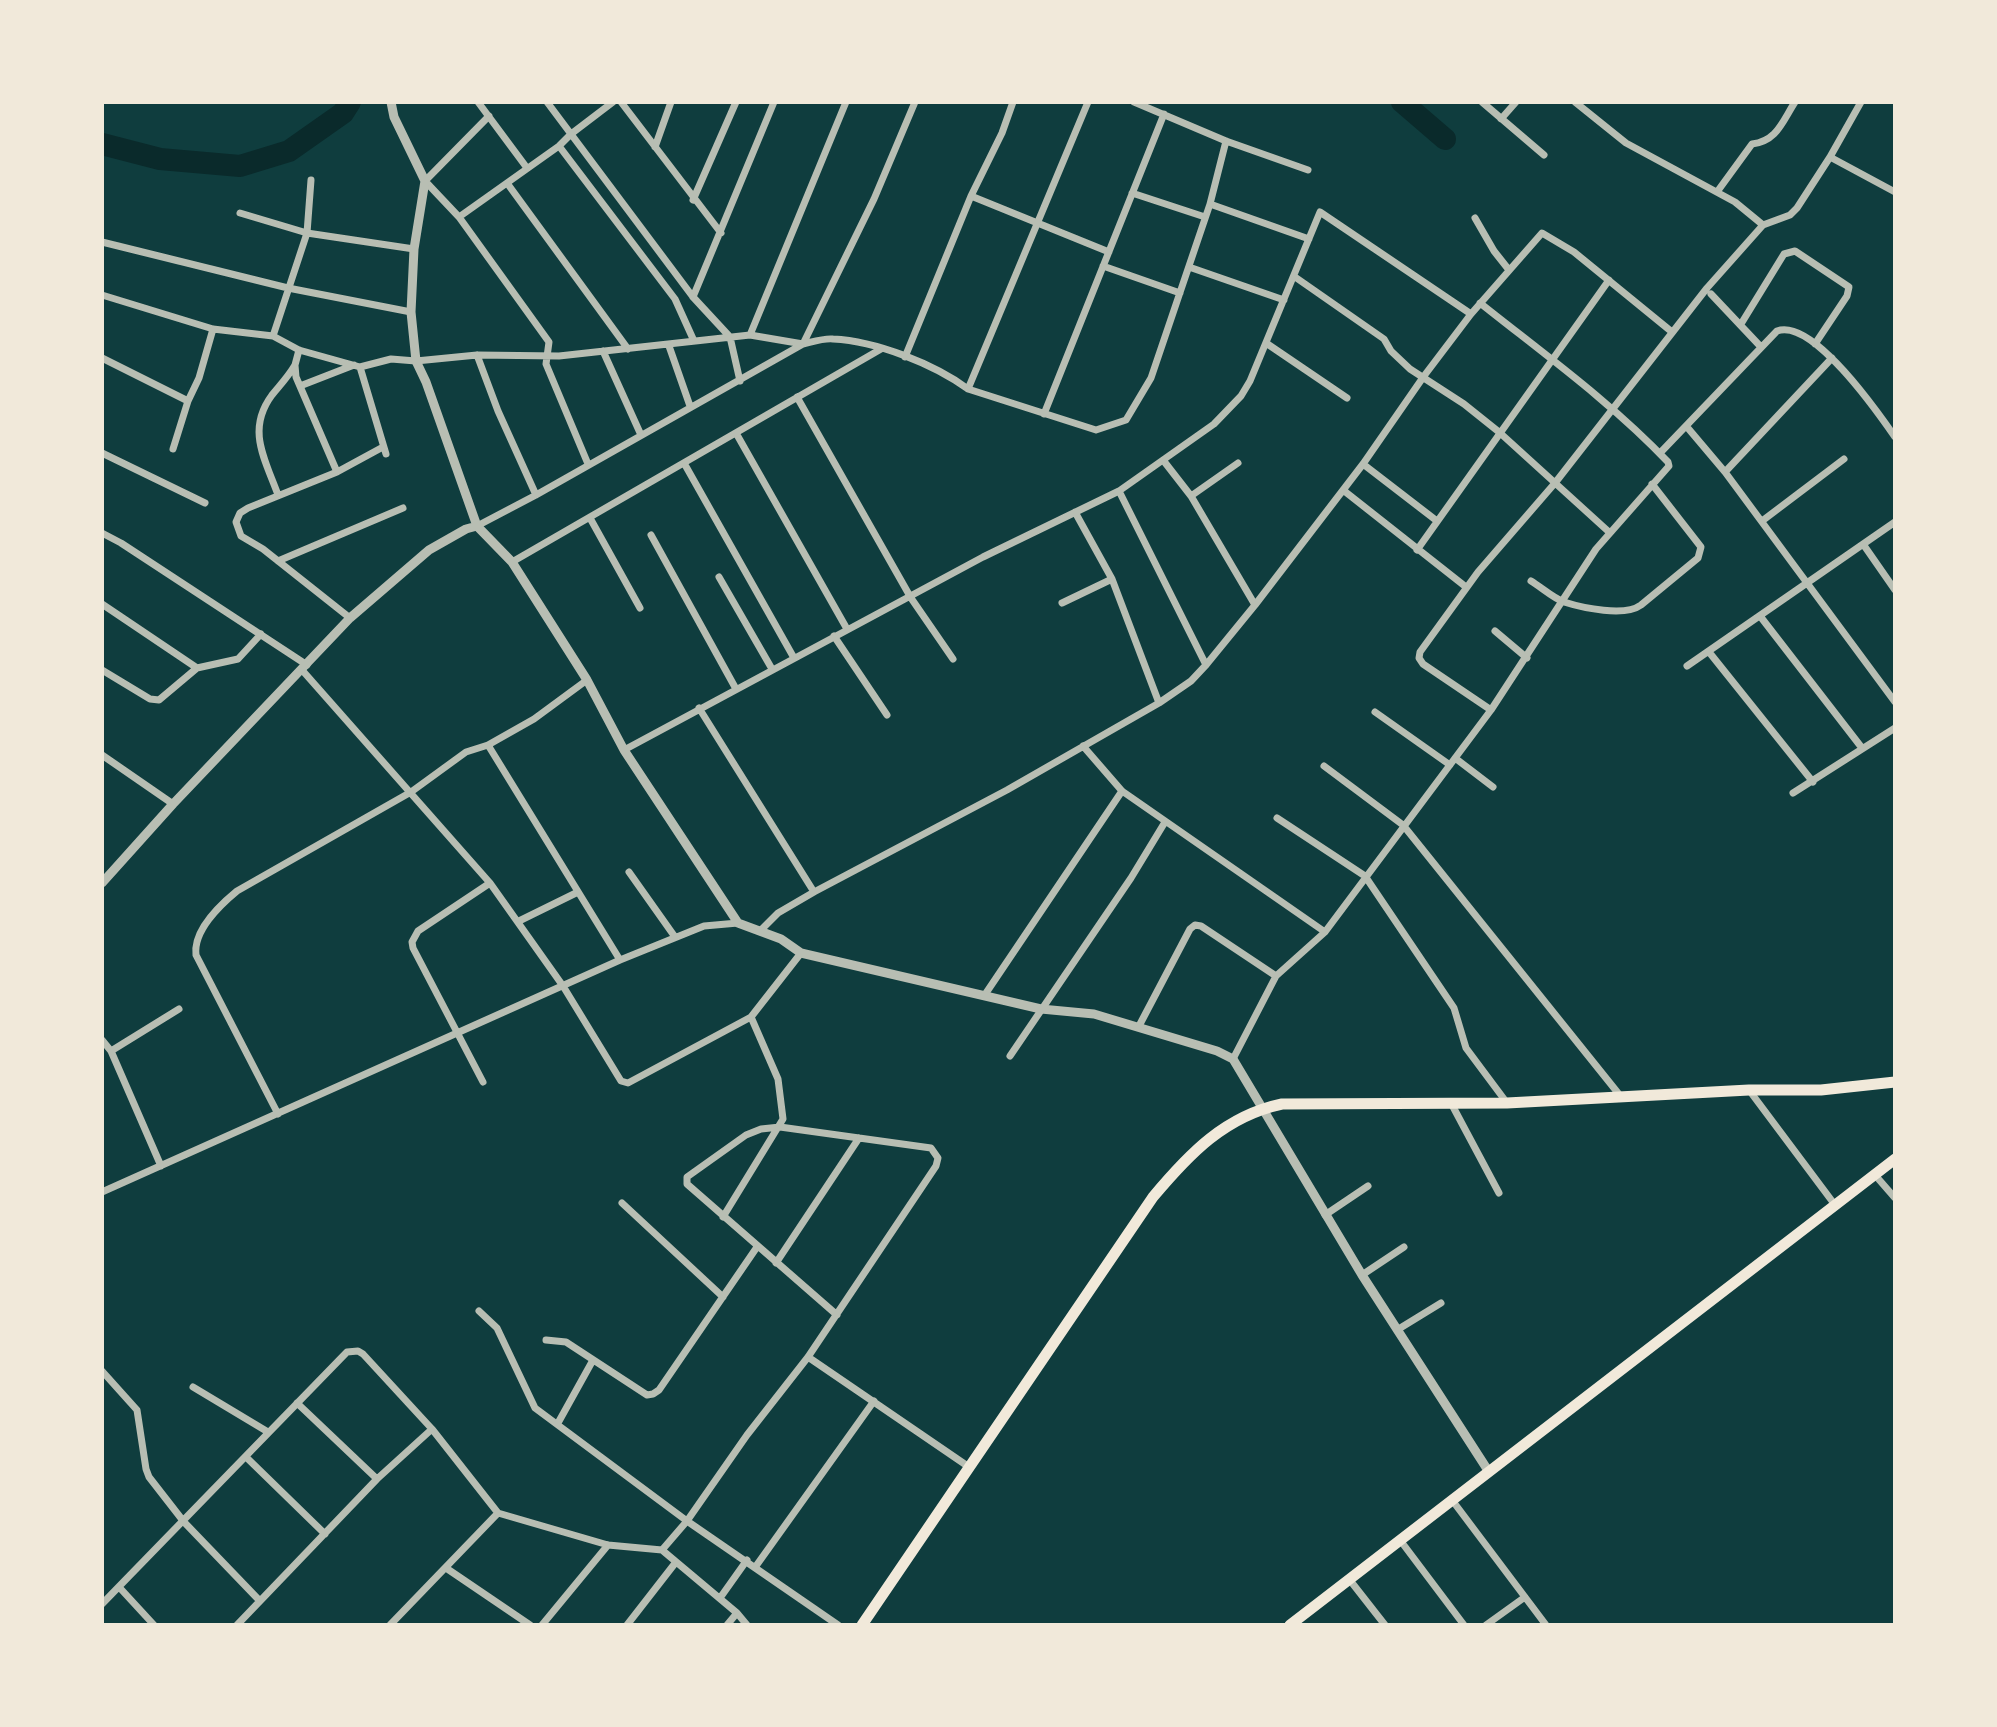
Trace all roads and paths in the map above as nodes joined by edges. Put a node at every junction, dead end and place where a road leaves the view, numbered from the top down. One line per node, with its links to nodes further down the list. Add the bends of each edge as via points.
1 (391, 102): 31 (street)
2 (478, 102): 20 (street)
3 (547, 102): 22 (street)
4 (613, 102): 22 (street)
5 (621, 102): 25 (street)
6 (671, 102): 25 (street)
7 (736, 102): 37 (street)
8 (774, 102): 46 (street)
9 (846, 102): 69 (street)
10 (915, 102): 73 (street)
11 (1013, 102): 36 (street)
12 (1088, 102): 43 (street)
13 (1134, 102): 19 (street)
14 (1482, 102): 21 (street)
15 (1516, 102): 21 (street)
16 (1575, 102): 33 (street, via 1626,143)
17 (1795, 102): 33 (street, via 1772,137 1752,144)
18 (1861, 102): 27 (street)
19 (1164, 114): 23 (street); 35 (street)
20 (489, 116): 28 (street); 31 (street)
21 (1501, 119): 26 (street)
22 (571, 134): 24 (street); 60 (street)
23 (1226, 141): 29 (street); 38 (street)
24 (559, 146): 28 (street); 71 (street, via 675,299)
25 (655, 147): 37 (street)
26 (1544, 155)
27 (1830, 157): 34 (street); 44 (street, via 1790,215)
28 (527, 168): 32 (street)
29 (1308, 170)
30 (311, 180): 45 (street)
31 (425, 181): 40 (street); 49 (street)
32 (507, 183): 40 (street); 77 (street)
33 (1717, 192): 44 (street)
34 (1895, 192)
35 (1132, 193): 41 (street); 50 (street)
36 (971, 196): 43 (street); 83 (street)
37 (693, 200): 46 (street)
38 (1210, 204): 41 (street); 47 (street)
39 (240, 213): 45 (street)
40 (459, 217): 82 (street, via 549,342)
41 (1205, 217): 52 (street)
42 (1475, 218): 53 (street)
43 (1040, 222): 50 (street); 93 (street)
44 (1763, 225): 67 (street)
45 (307, 233): 49 (street); 56 (street)
46 (721, 233): 60 (street)
47 (1309, 239): 54 (street); 64 (street, via 1320,212)
48 (102, 242): 56 (street)
49 (414, 249): 63 (street)
50 (1109, 252): 51 (street)
51 (1103, 266): 57 (street); 99 (street)
52 (1189, 267): 57 (street); 61 (street)
53 (1509, 270): 55 (street, via 1545,233); 62 (street)
54 (1295, 277): 61 (street); 90 (street, via 1384,339 1410,369)
55 (1609, 280): 67 (street); 86 (street)
56 (288, 288): 63 (street); 70 (street)
57 (1180, 293): 99 (street, via 1151,378 1126,420 1096,430)
58 (1711, 294): 65 (street)
59 (102, 295): 66 (street)
60 (693, 297): 68 (street)
61 (1284, 300): 72 (street)
62 (1482, 302): 64 (street); 86 (street)
63 (411, 312): 87 (street)
64 (1471, 314): 90 (street)
65 (1741, 324): 74 (street, via 1784,254 1795,251 1849,287); 76 (street)
66 (213, 329): 70 (street); 96 (street)
67 (1672, 332): 98 (street)
68 (728, 334): 69 (street); 71 (street); 91 (street)
69 (751, 334): 73 (street)
70 (273, 336): 79 (street)
71 (694, 341): 75 (street)
72 (1266, 343): 95 (street); 109 (street, via 1241,396 1214,424)
73 (803, 344): 78 (street, via 831,338); 91 (street)
74 (1815, 344): 76 (street, via 1782,328); 85 (street)
75 (669, 346): 77 (street); 97 (street)
76 (1761, 347): 100 (street)
77 (628, 349): 80 (street)
78 (881, 349): 83 (street); 94 (street)
79 (299, 350): 88 (street); 89 (street)
80 (603, 351): 82 (street); 103 (street)
81 (477, 355): 82 (street); 87 (street); 121 (street)
82 (548, 356): 112 (street, via 546,364)
83 (905, 357): 93 (street)
84 (102, 358): 96 (street)
85 (1832, 358): 104 (street); 115 (street)
86 (1550, 359): 98 (street); 101 (street)
87 (416, 361): 89 (street, via 391,359); 130 (street)
88 (295, 365): 92 (street); 120 (street, via 257,427)
89 (358, 366): 92 (street); 114 (street, via 384,451)
90 (1424, 376): 101 (street); 113 (street)
91 (740, 381): 97 (street)
92 (300, 386): 114 (street)
93 (968, 389): 99 (street)
94 (797, 397): 102 (street); 144 (street)
95 (1347, 398)
96 (188, 401): 105 (street)
97 (690, 406): 103 (street)
98 (1611, 410): 107 (street); 116 (street)
99 (1044, 414)
100 (1687, 427): 107 (street); 115 (street)
101 (1499, 432): 116 (street); 127 (street)
102 (736, 433): 110 (street); 152 (street)
103 (641, 435): 112 (street)
104 (1895, 437)
105 (173, 449)
106 (102, 453): 123 (street)
107 (1660, 453): 117 (street, via 1669,466)
108 (1844, 459): 128 (street)
109 (1163, 460): 119 (street); 122 (street)
110 (684, 463): 126 (street); 157 (street)
111 (1238, 463): 122 (street)
112 (588, 464): 121 (street)
113 (1363, 464): 118 (street); 127 (street)
114 (337, 472): 120 (street)
115 (1725, 472): 128 (street)
116 (1555, 483): 131 (street); 142 (street)
117 (1652, 484): 131 (street); 145 (street, via 1701,547 1698,558 1634,610)
118 (1343, 490): 135 (street); 148 (street)
119 (1119, 491): 125 (street); 160 (street)
120 (278, 495): 136 (street, via 240,513 236,522 241,536)
121 (536, 495): 130 (street)
122 (1191, 496): 148 (street)
123 (205, 503)
124 (403, 508): 136 (street)
125 (1075, 512): 139 (street); 144 (street)
126 (590, 518): 137 (street); 149 (street)
127 (1437, 521): 135 (street)
128 (1762, 521): 141 (street)
129 (1895, 522): 134 (street)
130 (477, 526): 137 (street); 151 (street, via 429,550)
131 (1609, 532): 145 (street)
132 (102, 533): 154 (street)
133 (651, 535): 167 (street)
134 (1863, 544): 141 (street); 143 (street)
135 (1417, 550): 142 (street)
136 (278, 561): 151 (street)
137 (512, 562): 166 (street)
138 (719, 577): 164 (street)
139 (1112, 579): 146 (street); 169 (street)
140 (1531, 581): 145 (street)
141 (1807, 582): 150 (street); 168 (street)
142 (1466, 587): 171 (street, via 1419,658)
143 (1895, 590)
144 (911, 598): 152 (street); 159 (street)
145 (1562, 601): 158 (street)
146 (1062, 603)
147 (102, 604): 162 (street)
148 (1255, 605): 160 (street)
149 (640, 608)
150 (1760, 616): 156 (street); 177 (street)
151 (350, 618): 163 (street)
152 (847, 629): 155 (street)
153 (1495, 631): 158 (street)
154 (261, 634): 162 (street, via 238,659); 163 (street)
155 (834, 636): 157 (street); 173 (street)
156 (1709, 652): 161 (street); 182 (street)
157 (794, 658): 164 (street)
158 (1527, 658): 171 (street)
159 (953, 659)
160 (1206, 665): 169 (street)
161 (1687, 666)
162 (197, 668): 165 (street, via 159,700)
163 (304, 668): 185 (street); 187 (street)
164 (772, 669): 167 (street)
165 (102, 670)
166 (587, 680): 175 (street); 178 (street)
167 (736, 689): 170 (street)
168 (1895, 702)
169 (1159, 703): 176 (street)
170 (699, 708): 178 (street); 196 (street)
171 (1491, 710): 180 (street)
172 (1375, 712): 180 (street)
173 (887, 715)
174 (1895, 728): 177 (street)
175 (488, 745): 185 (street, via 459,756); 195 (street)
176 (1083, 746): 184 (street); 196 (street)
177 (1862, 748): 182 (street)
178 (624, 750): 198 (street)
179 (103, 757): 187 (street)
180 (1452, 761): 183 (street); 190 (street)
181 (1324, 766): 190 (street)
182 (1813, 782): 186 (street)
183 (1493, 787)
184 (1122, 791): 189 (street); 206 (street)
185 (411, 792): 194 (street); 223 (street, via 237,891 199,937 195,949)
186 (1793, 793)
187 (173, 804): 193 (street)
188 (1277, 818): 192 (street)
189 (1165, 822): 200 (street); 208 (street)
190 (1403, 825): 192 (street); 219 (street)
191 (629, 872): 201 (street)
192 (1365, 876): 200 (street); 221 (street, via 1454,1008 1466,1048)
193 (102, 883)
194 (490, 883): 197 (street); 211 (street, via 418,931 412,942)
195 (578, 892): 197 (street); 203 (street)
196 (814, 892): 199 (street, via 768,920)
197 (519, 921): 205 (street)
198 (738, 923): 199 (street); 201 (street, via 704,926)
199 (761, 930): 202 (street)
200 (1325, 932): 204 (street)
201 (675, 937): 203 (street)
202 (801, 953): 206 (street); 209 (street)
203 (620, 960): 205 (street)
204 (1276, 976): 210 (street, via 1195,925); 215 (street)
205 (563, 986): 209 (street, via 617,1079 628,1083); 211 (street)
206 (984, 996): 208 (street)
207 (179, 1009): 213 (street)
208 (1041, 1009): 210 (street, via 1094,1014); 214 (street)
209 (751, 1017): 224 (street, via 778,1079)
210 (1139, 1026): 215 (street)
211 (457, 1033): 216 (street); 223 (street)
212 (102, 1040): 213 (street)
213 (111, 1051): 227 (street)
214 (1010, 1056)
215 (1233, 1059): 222 (street)
216 (483, 1082)
217 (1895, 1082): 218 (main road)
218 (1749, 1090): 219 (main road); 234 (street)
219 (1622, 1098): 221 (main road)
220 (1450, 1101): 221 (main road); 222 (main road); 231 (street)
221 (1507, 1103)
222 (1262, 1108): 235 (street); 257 (main road, via 1212,1135 1169,1178)
223 (278, 1114): 227 (street)
224 (780, 1127): 225 (street); 236 (street); 236 (street, via 746,1135 687,1177 687,1184)
225 (859, 1138): 239 (street); 244 (street, via 931,1148 938,1158)
226 (1895, 1159): 228 (main road)
227 (161, 1166): 230 (street)
228 (1875, 1175): 232 (street); 234 (main road)
229 (1368, 1186): 235 (street)
230 (102, 1192)
231 (1499, 1193)
232 (1895, 1198)
233 (622, 1203): 241 (street)
234 (1835, 1205): 258 (main road)
235 (1325, 1215): 240 (street)
236 (723, 1217): 237 (street)
237 (757, 1247): 239 (street); 241 (street)
238 (1404, 1247): 240 (street)
239 (776, 1263): 244 (street)
240 (1362, 1275): 245 (street)
241 (723, 1297): 248 (street, via 653,1394)
242 (1441, 1303): 245 (street)
243 (479, 1311): 253 (street, via 497,1328 535,1408)
244 (837, 1315): 247 (street)
245 (1397, 1330): 258 (street)
246 (546, 1340): 248 (street, via 566,1342)
247 (808, 1357): 251 (street); 262 (street)
248 (593, 1360): 253 (street)
249 (102, 1371): 263 (street, via 137,1410 146,1469)
250 (193, 1387): 255 (street)
251 (874, 1401): 257 (street); 270 (street)
252 (297, 1403): 254 (street, via 347,1352 358,1351); 255 (street); 259 (street)
253 (558, 1423): 262 (street)
254 (432, 1429): 259 (street); 261 (street)
255 (268, 1432): 256 (street)
256 (246, 1457): 263 (street); 264 (street)
257 (969, 1467): 288 (main road)
258 (1489, 1472): 260 (main road)
259 (377, 1479): 264 (street)
260 (1452, 1500): 265 (main road); 274 (street)
261 (498, 1513): 266 (street); 271 (street)
262 (687, 1521): 267 (street); 268 (street)
263 (184, 1522): 273 (street); 276 (street)
264 (325, 1534): 276 (street)
265 (1400, 1540): 272 (main road); 291 (street)
266 (608, 1545): 267 (street); 283 (street)
267 (662, 1550): 269 (street)
268 (747, 1560): 270 (street); 275 (street)
269 (676, 1562): 275 (street); 284 (street)
270 (756, 1566): 287 (street)
271 (446, 1568): 279 (street); 282 (street)
272 (1349, 1579): 289 (main road); 290 (street)
273 (119, 1587): 277 (street); 280 (street)
274 (1525, 1597): 292 (street); 293 (street)
275 (720, 1598): 278 (street)
276 (259, 1600): 281 (street)
277 (102, 1604)
278 (737, 1613): 285 (street); 286 (street)
279 (393, 1624)
280 (154, 1625)
281 (237, 1625)
282 (530, 1625)
283 (542, 1625)
284 (627, 1625)
285 (727, 1625)
286 (747, 1625)
287 (838, 1625)
288 (862, 1625)
289 (1290, 1625)
290 (1385, 1625)
291 (1464, 1625)
292 (1486, 1625)
293 (1546, 1625)

